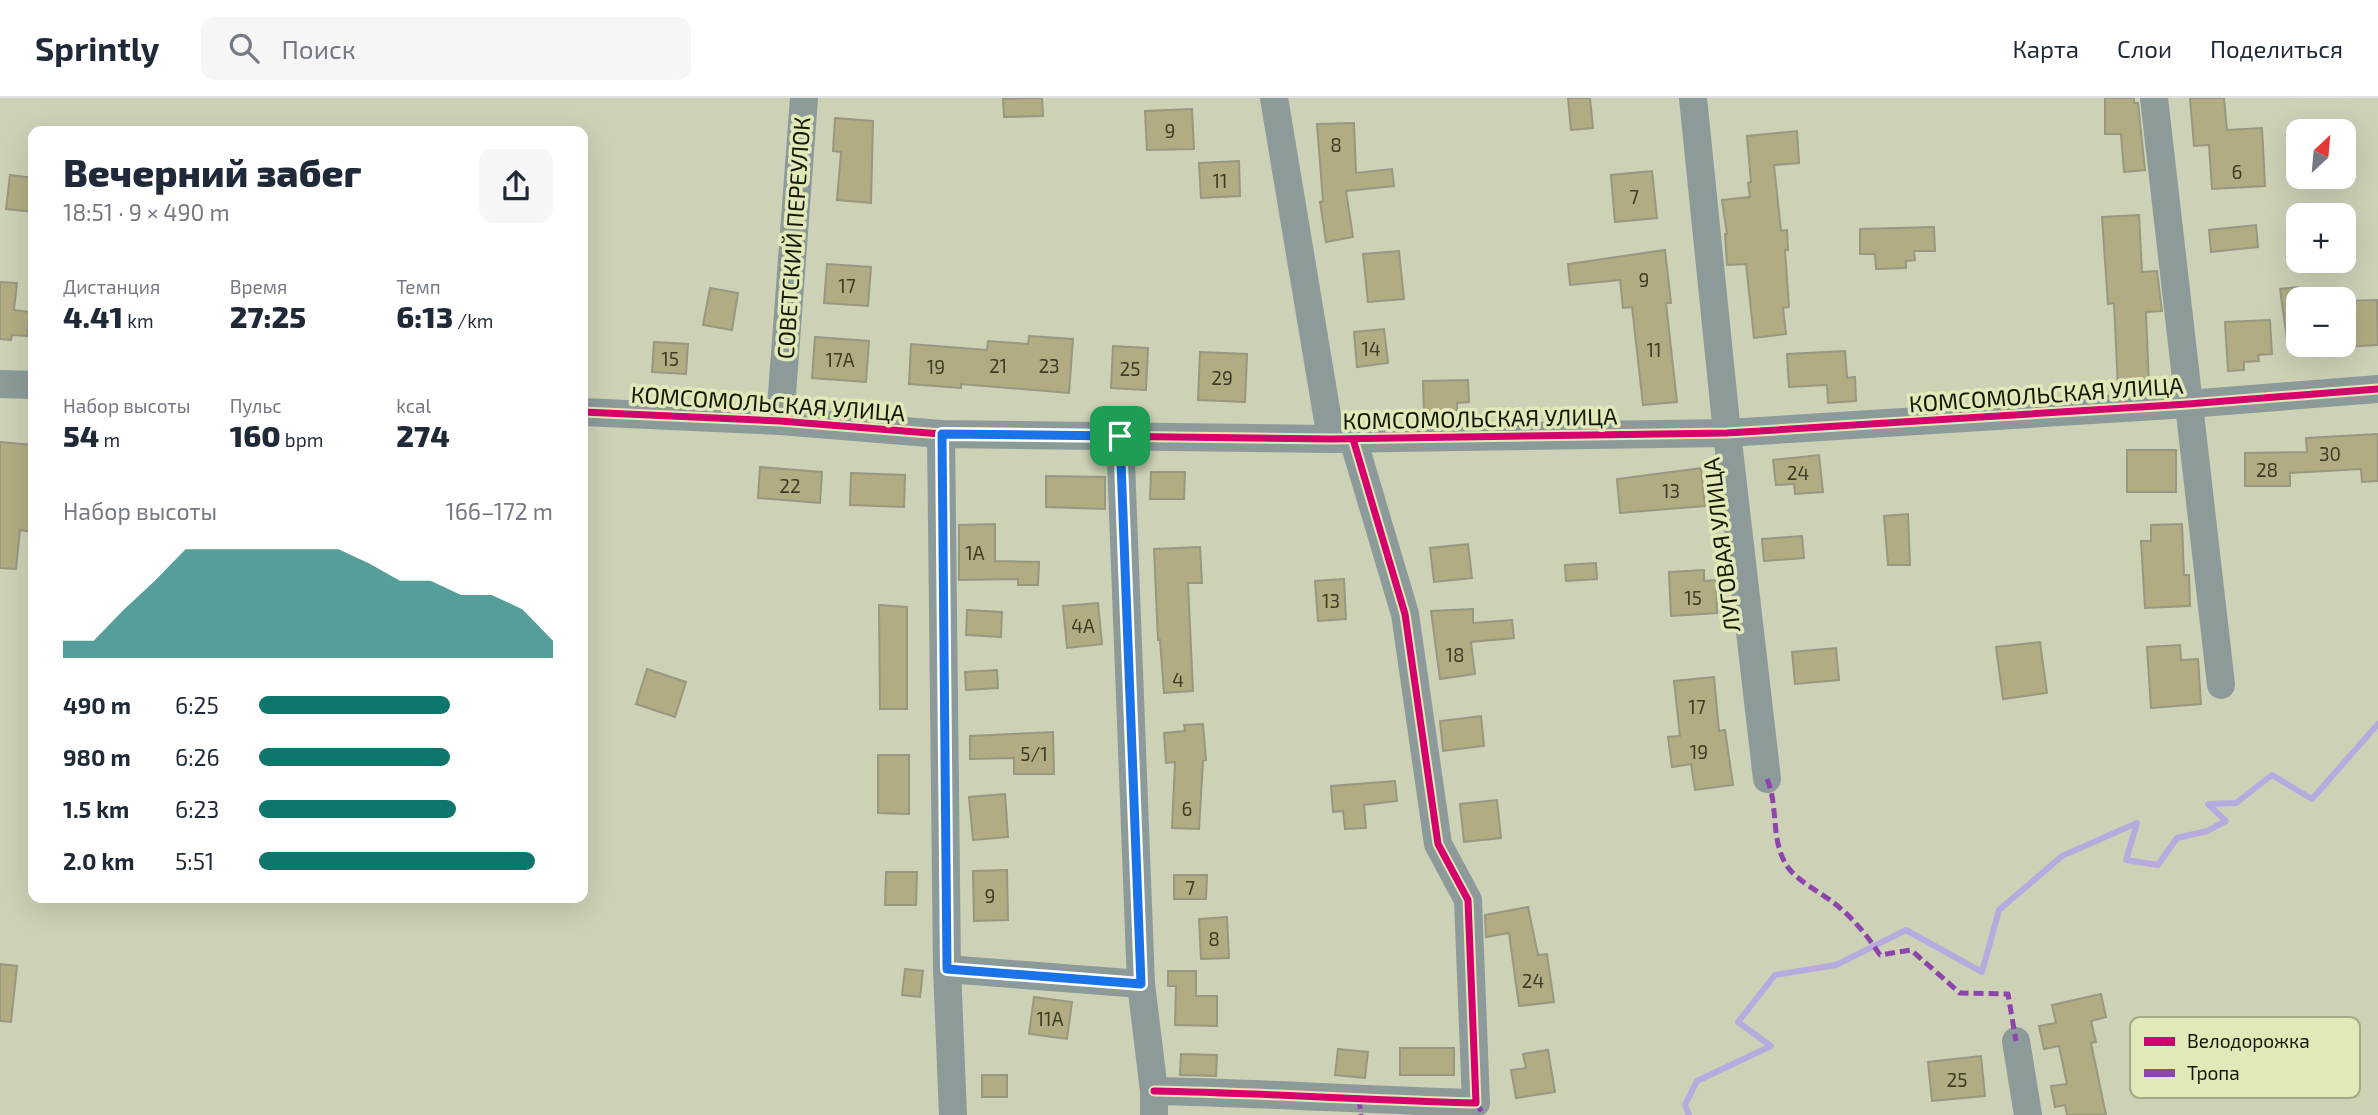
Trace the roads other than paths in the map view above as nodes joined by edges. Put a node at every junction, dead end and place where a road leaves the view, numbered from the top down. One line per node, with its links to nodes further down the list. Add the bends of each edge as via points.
1 (804, 98): 10 (street, СОВЕТСКИЙ ПЕРЕУЛОК)
2 (1274, 98): 14 (street)
3 (1693, 98): 11 (street, ЛУГОВАЯ УЛИЦА)
4 (2154, 98): 8 (street)
5 (0, 384): 6 (street)
6 (28, 385)
7 (2378, 389): 8 (street, КОМСОМОЛЬСКАЯ УЛИЦА)
8 (2188, 404): 11 (street, КОМСОМОЛЬСКАЯ УЛИЦА); 15 (street)
9 (588, 412): 10 (street, КОМСОМОЛЬСКАЯ УЛИЦА)
10 (780, 421): 12 (street, КОМСОМОЛЬСКАЯ УЛИЦА)
11 (1727, 433): 14 (street, КОМСОМОЛЬСКАЯ УЛИЦА); 16 (street, ЛУГОВАЯ УЛИЦА)
12 (942, 434): 13 (street, КОМСОМОЛЬСКАЯ УЛИЦА); 17 (street)
13 (1120, 436): 14 (street, КОМСОМОЛЬСКАЯ УЛИЦА); 18 (street)
14 (1342, 439): 20 (street, via 1405,614 1438,844 1468,900 1476,1103 1297,1094)
15 (2221, 685)
16 (1767, 779)
17 (947, 969): 18 (street); 21 (street)
18 (1141, 984): 20 (street)
19 (2016, 1041): 22 (street)
20 (1154, 1103)
21 (953, 1115)
22 (2028, 1115)

